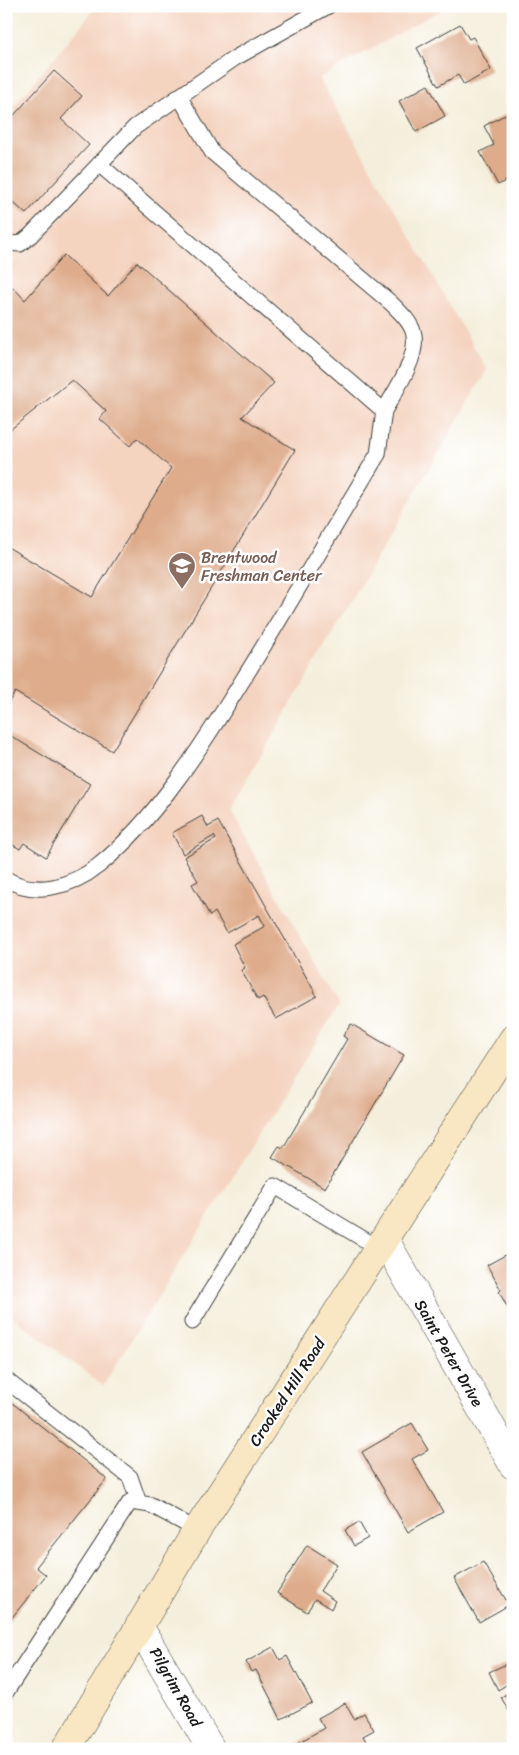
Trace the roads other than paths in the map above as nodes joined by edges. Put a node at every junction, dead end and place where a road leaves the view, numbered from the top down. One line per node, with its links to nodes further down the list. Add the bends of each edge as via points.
1 (328, 6): 2 (lane, via 235,58)
2 (179, 96): 3 (lane, via 135,127); 5 (lane, via 212,152 406,318 414,335 409,366)
3 (100, 164): 4 (lane, via 30,236 20,244); 5 (lane)
4 (6, 243)
5 (384, 412): 6 (lane, via 378,454 289,605 202,747 136,829 97,866 62,885 50,889 27,888)
6 (6, 879)
7 (513, 1039): 8 (main road, Crooked Hill Road)
8 (383, 1244): 9 (lane, via 275,1186); 11 (street, Saint Peter Drive); 13 (main road, Crooked Hill Road)
9 (192, 1322)
10 (6, 1380): 12 (lane, via 130,1477)
11 (513, 1465)
12 (140, 1503): 13 (lane, via 151,1505); 15 (lane, via 130,1502)
13 (198, 1530): 14 (main road, Crooked Hill Road)
14 (139, 1626): 16 (main road, Crooked Hill Road); 17 (street, Pilgrim Road)
15 (6, 1692)
16 (66, 1749)
17 (211, 1749)

